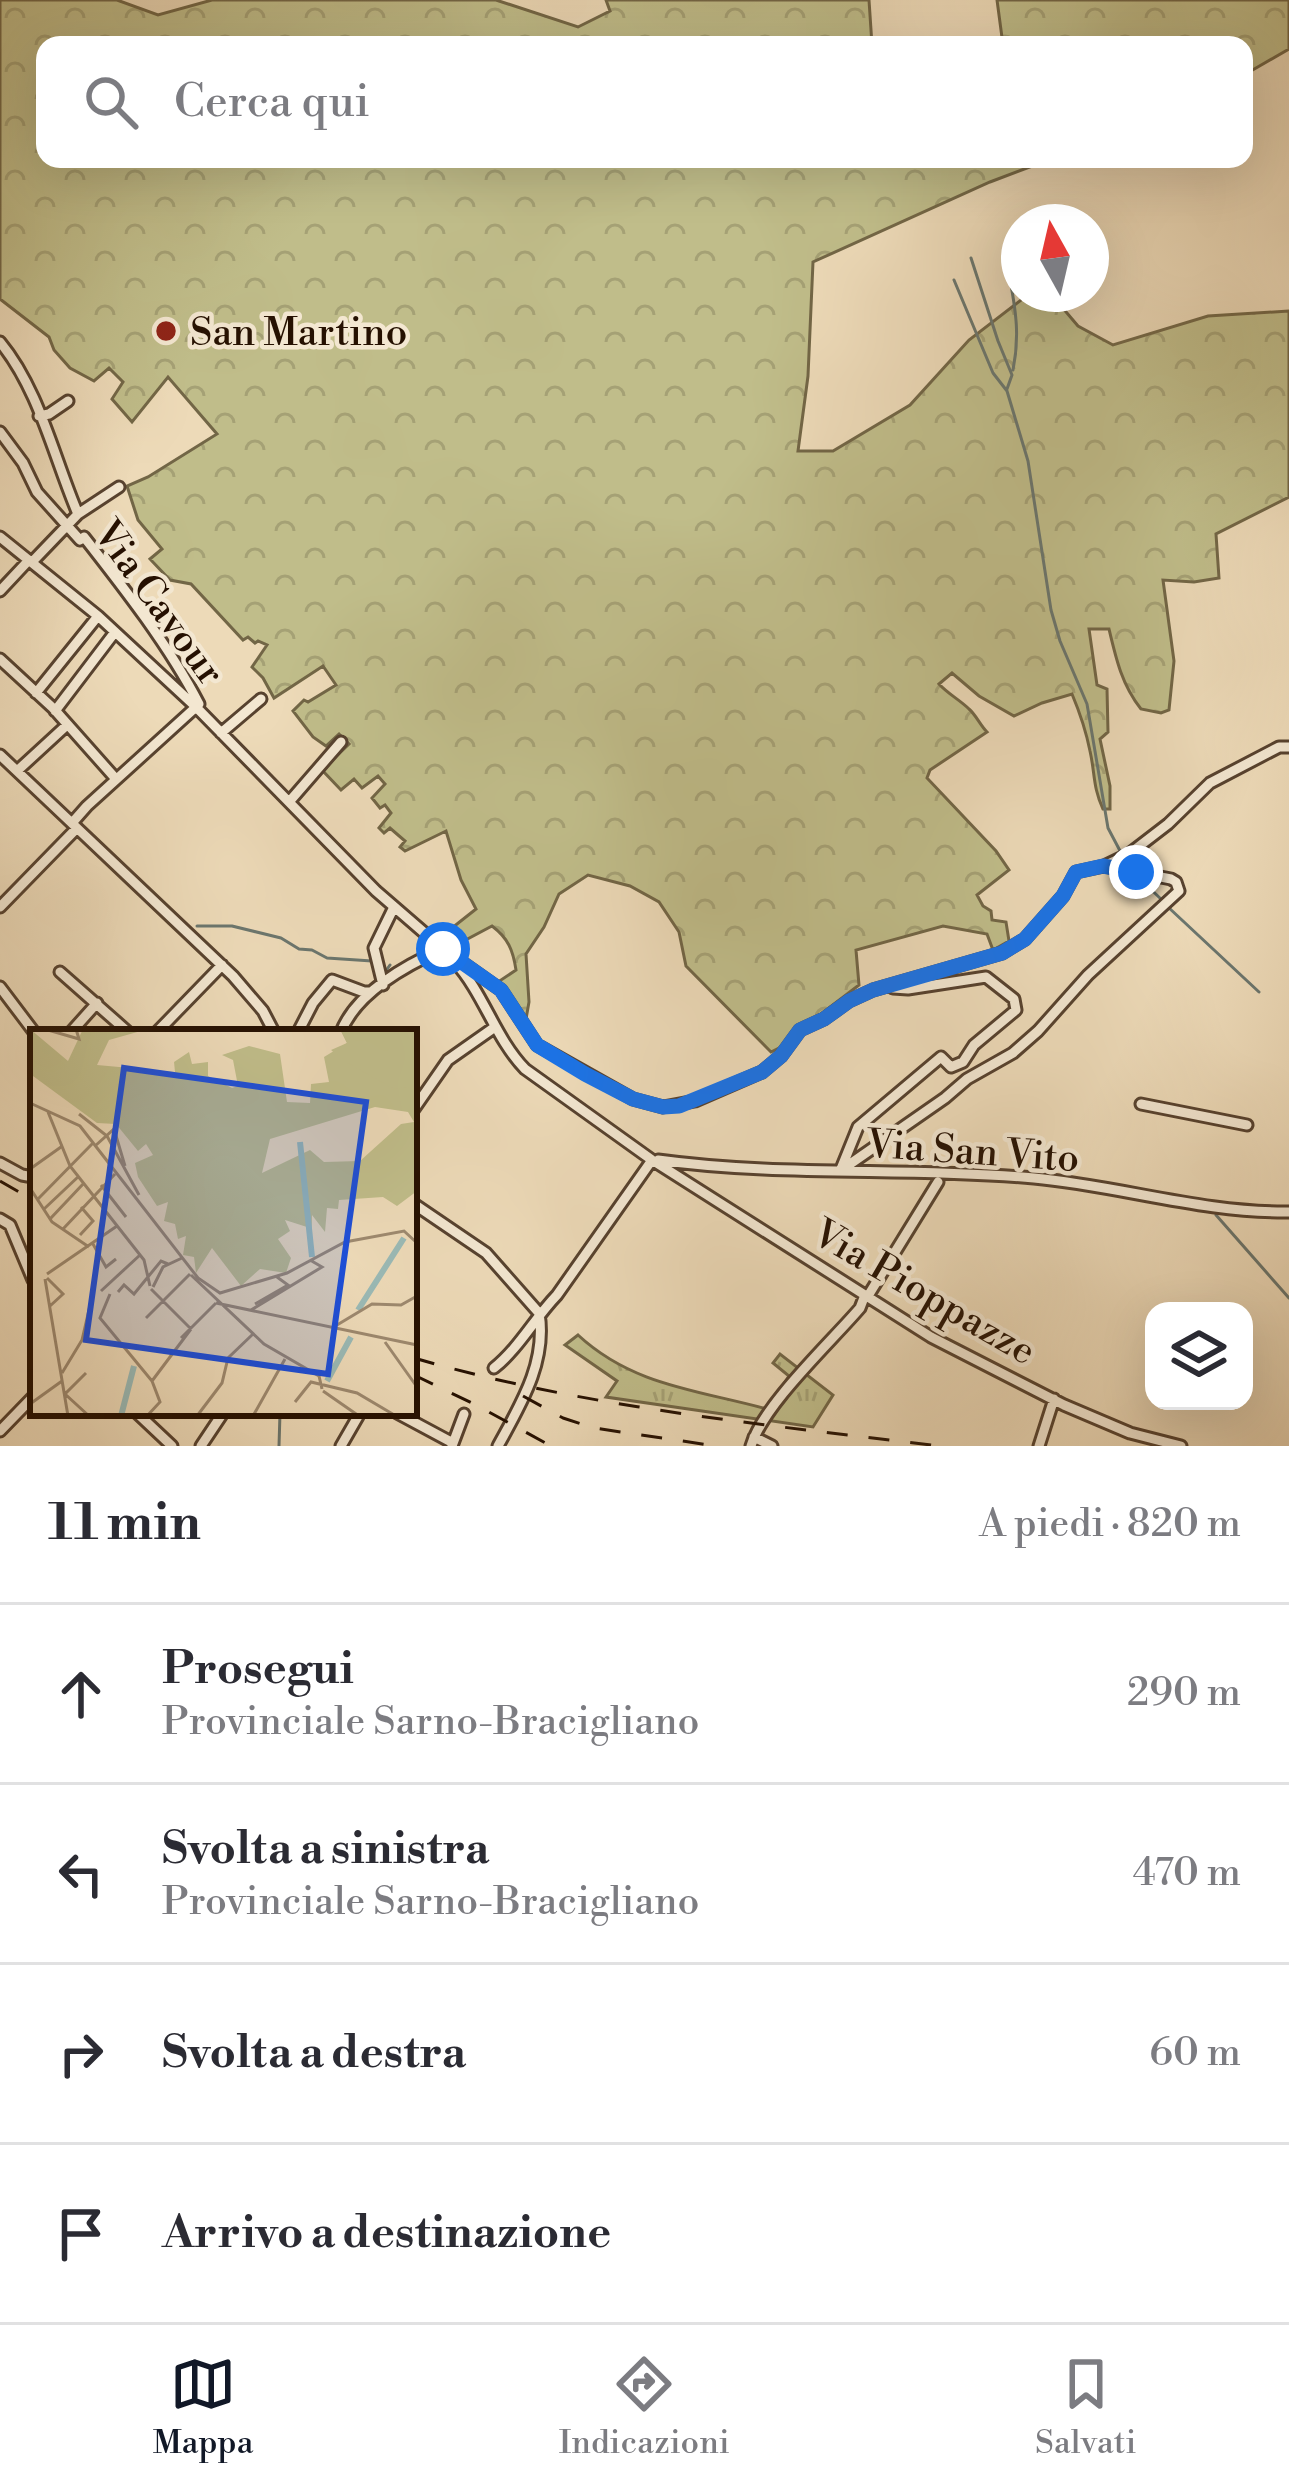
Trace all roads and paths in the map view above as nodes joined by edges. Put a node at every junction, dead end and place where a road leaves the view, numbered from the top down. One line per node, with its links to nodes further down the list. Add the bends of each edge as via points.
1 (0, 342): 3 (street)
2 (68, 401): 3 (street)
3 (39, 416): 6 (street)
4 (0, 433): 7 (street, Via Cavour)
5 (119, 487): 6 (street)
6 (78, 514): 7 (street)
7 (67, 525): 9 (street); 17 (street, Via Cavour, via 113,574)
8 (0, 537): 9 (street)
9 (31, 561): 10 (street); 11 (street)
10 (0, 591)
11 (98, 616): 12 (street); 14 (street)
12 (115, 632): 16 (street); 17 (street)
13 (0, 658): 14 (street)
14 (36, 693): 16 (street)
15 (260, 699): 19 (street)
16 (55, 711): 18 (street)
17 (200, 711): 19 (street); 24 (street)
18 (68, 724): 23 (street); 24 (street)
19 (221, 733): 25 (street)
20 (341, 742): 25 (street)
21 (1289, 748): 27 (street, via 1210,782 1168,824)
22 (0, 755): 23 (street)
23 (17, 771): 26 (street)
24 (116, 779): 26 (street)
25 (289, 802): 28 (street)
26 (75, 826): 29 (street); 31 (street)
27 (1103, 866): 34 (street, via 1076,872 1025,939 1002,953); 50 (street, via 1171,879 1179,891 1013,1053)
28 (394, 907): 30 (street); 35 (street, via 374,948)
29 (0, 908)
30 (443, 949): 34 (street, via 501,990 537,1045 633,1099 663,1107 762,1072 800,1030); 35 (street); 37 (street, Via Pioppazze, via 470,978)
31 (222, 965): 41 (street); 42 (street)
32 (60, 972): 36 (street)
33 (0, 987): 38 (street)
34 (882, 987): 50 (street, via 986,977 1016,1010 963,1061 951,1067 941,1057 858,1127)
35 (378, 988): 43 (street, via 364,992 332,980); 44 (street)
36 (97, 1003): 39 (street); 40 (street)
37 (495, 1027): 46 (street, via 448,1060); 48 (street, Via Pioppazze, via 525,1069)
38 (32, 1029)
39 (73, 1029)
40 (125, 1029)
41 (160, 1029)
42 (272, 1029)
43 (300, 1029)
44 (342, 1029)
45 (1141, 1104): 47 (street)
46 (417, 1105)
47 (1247, 1125)
48 (652, 1160): 50 (street, Via San Vito); 57 (street, Via Pioppazze); 58 (street)
49 (0, 1163): 51 (street)
50 (840, 1171): 54 (street, Via San Vito, via 1038,1179)
51 (30, 1176)
52 (938, 1182): 57 (street)
53 (417, 1206): 58 (street, via 487,1253)
54 (1289, 1212)
55 (1, 1219): 56 (street)
56 (30, 1273)
57 (867, 1296): 61 (street, Via Pioppazze); 68 (street)
58 (539, 1313): 59 (street); 73 (street, via 540,1357)
59 (494, 1368)
60 (30, 1400): 67 (street)
61 (1054, 1400): 75 (street); 76 (street, Via Pioppazze)
62 (464, 1414): 69 (street)
63 (140, 1416): 70 (street)
64 (221, 1416): 71 (street)
65 (359, 1416): 72 (street)
66 (402, 1416): 69 (street)
67 (0, 1430)
68 (752, 1442): 74 (street)
69 (452, 1444)
70 (172, 1446)
71 (201, 1446)
72 (341, 1446)
73 (498, 1446)
74 (772, 1446)
75 (1039, 1446)
76 (1181, 1446)

